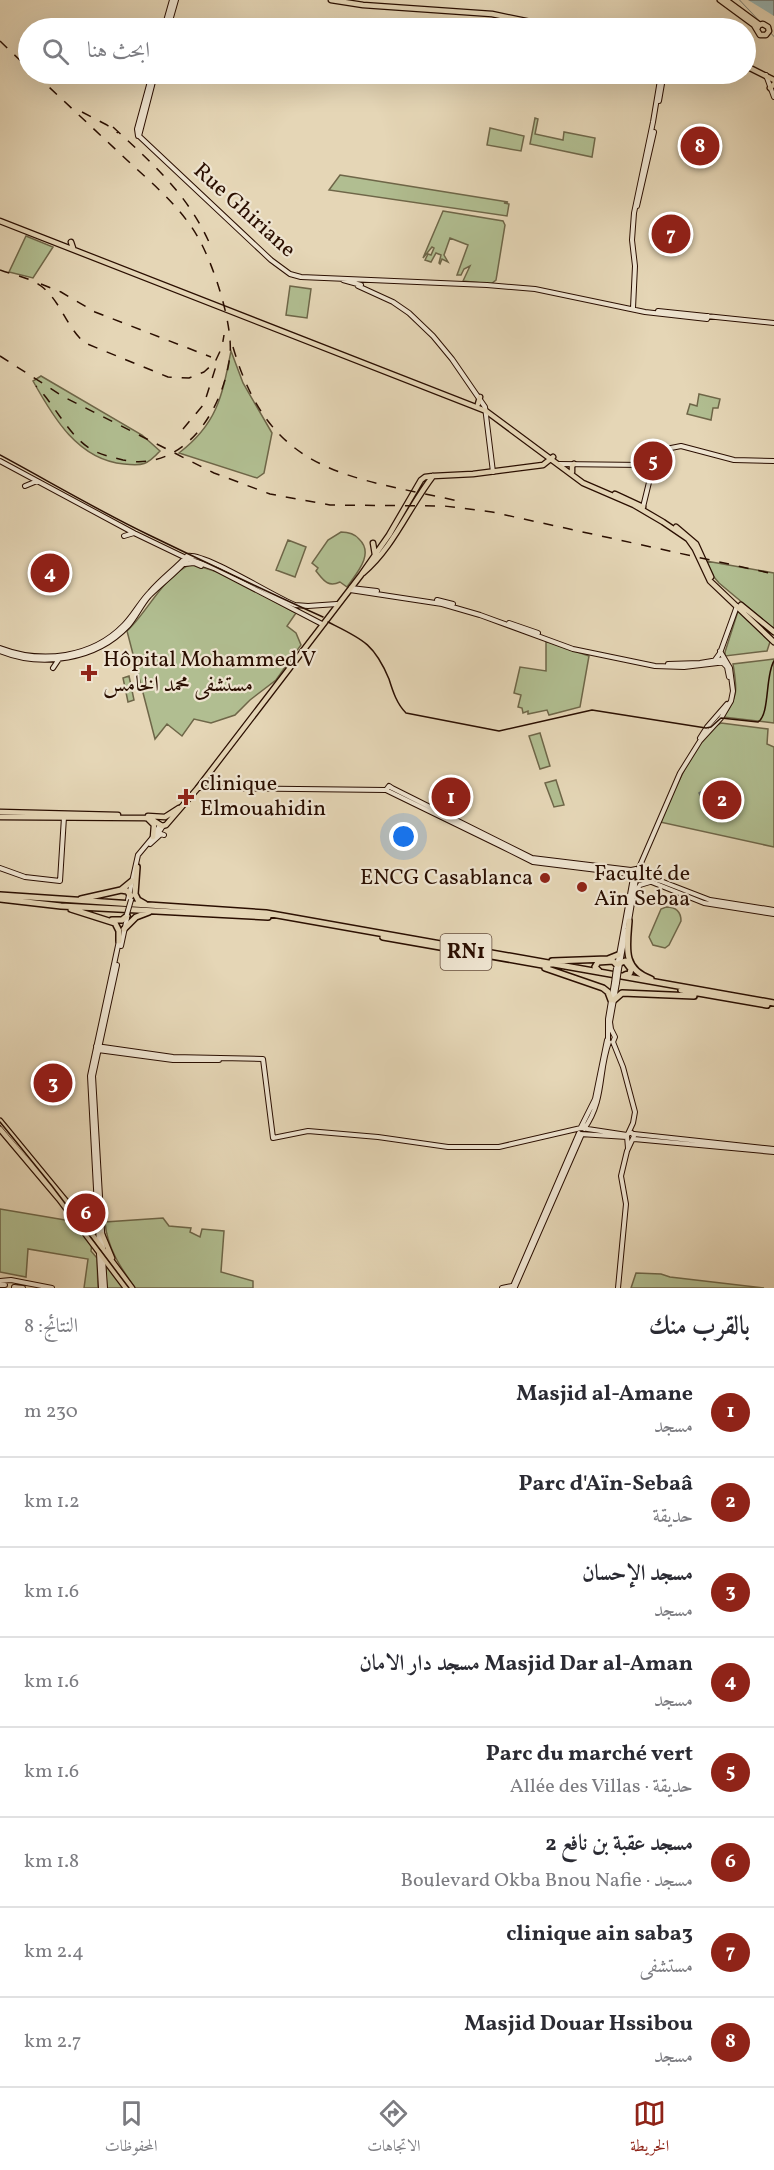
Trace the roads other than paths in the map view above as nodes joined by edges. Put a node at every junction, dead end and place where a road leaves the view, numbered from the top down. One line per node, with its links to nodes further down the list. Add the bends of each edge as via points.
1 (174, 0): 5 (street)
2 (331, 0): 6 (main road)
3 (720, 0): 7 (main road)
4 (726, 0): 8 (main road)
5 (169, 18)
6 (510, 18)
7 (745, 18)
8 (747, 18)
9 (758, 27): 10 (main road, via 765,24); 10 (main road, via 760,35)
10 (771, 33)
11 (756, 71): 12 (main road)
12 (766, 77): 15 (main road); 15 (street)
13 (151, 84): 22 (street, Rue Ghiriane, via 137,129 139,136 284,271 301,277)
14 (660, 84): 24 (street, via 634,216)
15 (773, 84): 16 (street)
16 (774, 97)
17 (0, 220): 19 (main road); 28 (main road)
18 (71, 242): 19 (main road)
19 (73, 248): 27 (main road)
20 (391, 281): 21 (street); 22 (street); 24 (street, via 541,290)
21 (369, 282): 22 (street); 23 (street)
22 (359, 283): 23 (street, Rue Ghiriane)
23 (367, 290): 26 (street, Rue Ghiriane, via 418,320)
24 (633, 308): 25 (street)
25 (774, 323)
26 (480, 397): 27 (main road); 28 (street, Rue Ghiriane)
27 (478, 404): 28 (main road)
28 (485, 409): 30 (main road); 37 (street, Rue Ghiriane)
29 (658, 453): 32 (street, via 681,446 734,460); 35 (street, via 646,453); 36 (street, via 661,466)
30 (552, 458): 33 (main road); 37 (main road, via 543,465)
31 (0, 460): 39 (street); 47 (street)
32 (774, 461)
33 (559, 464): 34 (street); 38 (main road); 53 (main road, via 587,485 634,505 688,539 710,581)
34 (574, 464): 35 (street); 38 (main road)
35 (643, 465): 36 (street)
36 (652, 471): 42 (street)
37 (494, 472): 40 (main road)
38 (572, 472): 42 (main road)
39 (22, 473): 41 (street); 41 (street, via 24,485)
40 (433, 476): 46 (main road, via 421,480); 50 (main road, via 381,554)
41 (37, 481): 43 (street)
42 (643, 507): 53 (main road, via 692,539 711,578)
43 (122, 526): 44 (street); 44 (street, via 124,536)
44 (134, 533): 47 (street)
45 (373, 543): 46 (main road)
46 (375, 555): 50 (main road)
47 (189, 556): 48 (street); 49 (street); 52 (street, via 295,605); 57 (street, via 148,593 126,624 92,648 50,657)
48 (184, 564): 49 (street); 59 (street, via 153,592 118,635 93,650)
49 (219, 570): 55 (street)
50 (361, 575): 51 (main road)
51 (350, 589): 52 (main road); 54 (street, via 443,601)
52 (337, 604): 55 (main road)
53 (738, 605): 56 (main road); 56 (main road); 58 (street)
54 (507, 623): 60 (street, via 573,649 655,666 684,667); 61 (street, via 573,646 645,661)
55 (322, 624): 63 (main road)
56 (774, 637)
57 (0, 649): 59 (street, via 15,657)
58 (720, 652): 60 (street); 61 (street)
59 (58, 659): 62 (street)
60 (723, 660): 61 (street); 64 (street, via 728,670 730,699 678,772); 64 (street, via 730,668 733,696 683,769)
61 (714, 661)
62 (53, 668)
63 (198, 788): 68 (main road); 71 (street, via 390,790)
64 (662, 809): 76 (street)
65 (0, 814): 66 (main road); 68 (main road)
66 (64, 817): 67 (main road); 74 (street, via 60,881 20,876)
67 (145, 818): 68 (main road); 70 (main road, via 154,825)
68 (162, 822): 70 (street); 72 (street)
69 (164, 835): 72 (street)
70 (153, 837): 77 (street, via 138,855)
71 (500, 843): 75 (street, via 532,862); 76 (street, via 533,858)
72 (150, 844): 73 (street, via 140,855)
73 (137, 867): 83 (street); 86 (highway, via 137,899)
74 (0, 868)
75 (620, 873): 76 (street); 79 (street)
76 (635, 874): 78 (street); 79 (street); 82 (street); 87 (street, via 710,900)
77 (132, 881): 80 (highway); 83 (street)
78 (650, 881): 82 (street, via 639,886); 87 (street, via 704,903)
79 (631, 888): 93 (street)
80 (121, 890): 83 (highway); 85 (highway)
81 (0, 895): 85 (highway, RN1)
82 (633, 896): 90 (street)
83 (130, 897): 88 (street, bridge)
84 (0, 899): 85 (highway, RN1)
85 (63, 903): 86 (highway, RN1); 89 (highway)
86 (156, 908): 91 (highway, via 139,915); 94 (highway, RN1, via 273,917)
87 (774, 912)
88 (126, 916): 89 (highway); 91 (street)
89 (110, 920): 92 (highway, via 118,927)
90 (628, 921): 95 (street); 98 (highway, via 628,957 635,970 650,979)
91 (123, 929): 92 (street); 103 (street)
92 (119, 941): 103 (street)
93 (618, 955): 94 (highway, via 595,960); 95 (street)
94 (533, 962): 96 (highway, RN1); 99 (highway, RN1); 100 (highway, via 604,988)
95 (618, 966): 96 (highway, via 611,961 597,962 595,967); 97 (highway, via 626,962 631,971); 100 (street, bridge)
96 (603, 973): 97 (highway, RN1)
97 (619, 976): 98 (highway, RN1)
98 (709, 992): 101 (highway, RN1)
99 (720, 998): 100 (highway, via 622,993); 101 (highway, RN1)
100 (613, 1000): 102 (street)
101 (774, 1005)
102 (610, 1038): 106 (street, via 595,1100); 107 (street, via 623,1067 634,1109)
103 (98, 1048): 106 (street, via 173,1060 263,1059 273,1138 308,1131 448,1147 499,1147); 109 (street, via 90,1083); 111 (street, via 93,1078)
104 (0, 1121): 110 (main road)
105 (0, 1129): 112 (main road)
106 (581, 1131): 107 (street); 118 (street)
107 (631, 1136): 108 (street); 125 (street, via 621,1180 626,1204)
108 (774, 1150)
109 (98, 1219): 110 (main road, via 94,1228); 111 (street)
110 (87, 1227): 111 (main road)
111 (100, 1239): 112 (main road); 112 (street); 114 (main road)
112 (101, 1250): 113 (main road); 114 (main road); 121 (street)
113 (103, 1257): 114 (main road); 115 (street)
114 (112, 1265): 115 (main road); 122 (main road); 123 (main road)
115 (104, 1270): 121 (street)
116 (4, 1284): 117 (street, via 11,1280)
117 (14, 1286): 119 (street); 120 (street)
118 (515, 1287): 124 (street)
119 (23, 1288)
120 (52, 1288)
121 (101, 1288)
122 (126, 1288)
123 (132, 1288)
124 (502, 1288)
125 (618, 1288)

